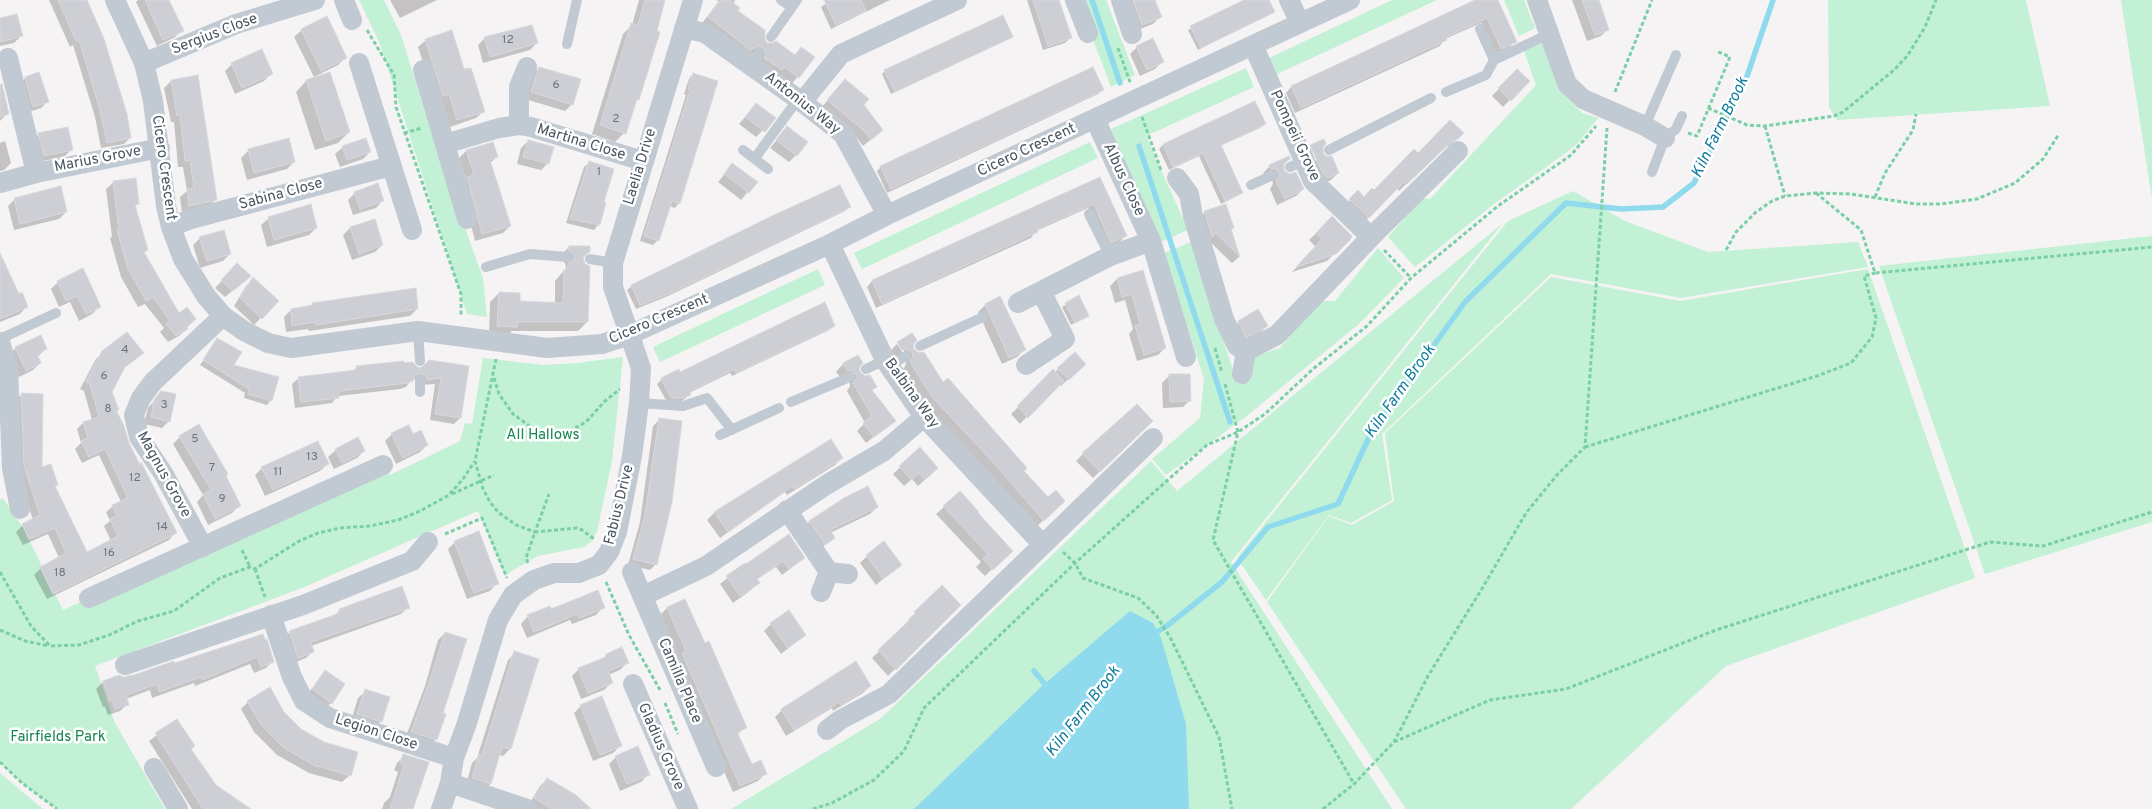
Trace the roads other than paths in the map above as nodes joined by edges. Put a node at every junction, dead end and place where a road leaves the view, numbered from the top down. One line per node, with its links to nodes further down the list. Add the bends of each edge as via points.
1 (115, 0): 27 (street, Cicero Crescent)
2 (315, 0): 27 (street, Sergius Close, via 202,31)
3 (344, 0): 14 (street)
4 (577, 0): 22 (lane)
5 (692, 0): 16 (street, Laelia Drive)
6 (781, 0): 13 (lane)
7 (957, 0): 33 (street, via 841,54)
8 (1075, 0): 18 (street)
9 (1121, 0): 21 (street)
10 (1289, 0): 15 (street)
11 (1350, 0): 15 (street, Cicero Crescent)
12 (1537, 0): 19 (street)
13 (794, 4): 20 (lane)
14 (352, 20)
15 (1300, 23): 23 (street, Cicero Crescent)
16 (684, 28): 33 (street, Antonius Way, via 704,33 755,59); 45 (street, Laelia Drive)
17 (1480, 29): 26 (lane)
18 (1088, 33)
19 (1549, 34): 26 (lane); 37 (street, via 1567,84 1582,99)
20 (771, 37)
21 (1125, 40)
22 (568, 44)
23 (1253, 45): 35 (street, Cicero Crescent); 59 (street, Pompeii Grove, via 1313,182)
24 (1676, 55): 37 (lane)
25 (8, 58): 49 (street, Marius Grove)
26 (1494, 60): 31 (lane, via 1486,75)
27 (144, 63): 40 (street, Cicero Crescent)
28 (359, 63): 46 (street)
29 (527, 67): 36 (street, Martina Close, via 519,87)
30 (423, 70): 39 (street)
31 (1446, 92)
32 (1431, 98): 42 (lane)
33 (800, 101): 44 (lane); 55 (street, Antonius Way, via 843,134)
34 (1682, 116): 38 (lane)
35 (1095, 119): 55 (street, Cicero Crescent); 60 (street, Albus Close)
36 (518, 126): 39 (street, Martina Close, via 499,128); 45 (street, Martina Close)
37 (1645, 126): 38 (street)
38 (1670, 134): 48 (lane)
39 (445, 144): 56 (street)
40 (160, 148): 49 (street, Marius Grove); 57 (street, Cicero Crescent)
41 (743, 150): 44 (lane)
42 (1328, 150)
43 (1458, 151): 59 (street)
44 (755, 158): 47 (lane)
45 (642, 161): 65 (street, Laelia Drive)
46 (391, 166): 57 (street, Sabina Close); 58 (street)
47 (768, 169)
48 (1652, 172)
49 (36, 173): 52 (street, Marius Grove)
50 (1273, 175): 53 (lane)
51 (1170, 176): 76 (street, via 1189,194 1224,319 1237,346)
52 (0, 183)
53 (1251, 185)
54 (1089, 214): 62 (lane)
55 (887, 215): 61 (street, Cicero Crescent)
56 (467, 219)
57 (171, 227): 70 (street, Cicero Crescent, via 183,259)
58 (412, 230)
59 (1371, 237): 76 (street, via 1277,335)
60 (1151, 241): 62 (street); 77 (street, Albus Close)
61 (830, 244): 73 (street, Cicero Crescent); 78 (street, Balbina Way)
62 (1110, 256): 67 (street)
63 (568, 257): 66 (lane, via 530,254)
64 (590, 259): 65 (lane)
65 (613, 263): 73 (street, Laelia Drive, via 613,287)
66 (486, 267)
67 (1041, 291): 68 (street); 80 (street, via 1065,339)
68 (1018, 303)
69 (56, 313): 74 (lane)
70 (223, 316): 72 (street, Cicero Crescent, via 268,343 291,348); 98 (street, Magnus Grove, via 153,382 134,415 139,437 163,473)
71 (983, 317): 75 (lane)
72 (418, 331): 73 (street, Cicero Crescent, via 547,348 602,344); 79 (lane)
73 (629, 335): 86 (street, Fabius Drive, via 641,368)
74 (0, 340): 94 (street, via 8,368 12,468)
75 (920, 346)
76 (1246, 351): 82 (street)
77 (1186, 357)
78 (893, 360): 81 (lane); 89 (street, Balbina Way)
79 (420, 361)
80 (1026, 365)
81 (866, 369)
82 (1242, 374)
83 (850, 377): 87 (lane)
84 (420, 380): 85 (lane)
85 (420, 392)
86 (640, 394): 90 (lane, via 683,406 707,398); 107 (street, Fabius Drive, via 632,456 619,522 609,552 598,565 579,573 554,573 534,580 513,594 498,620)
87 (791, 402)
88 (778, 408): 90 (lane)
89 (924, 417): 95 (street, via 884,452); 97 (street, Balbina Way)
90 (732, 430): 91 (lane)
91 (720, 435)
92 (1153, 438): 97 (street)
93 (383, 465): 98 (street)
94 (20, 509)
95 (787, 510): 100 (street, via 838,573); 101 (street, via 706,566)
96 (428, 542): 103 (street, via 412,560)
97 (1043, 545): 106 (street, via 888,694)
98 (203, 547): 102 (street)
99 (632, 572): 101 (street, Camilla Place)
100 (821, 592)
101 (643, 596): 108 (street, Camilla Place)
102 (89, 598)
103 (271, 615): 104 (street); 107 (street, Legion Close, via 292,677 304,701 330,718)
104 (124, 665)
105 (633, 684): 114 (street, Gladius Grove)
106 (827, 730)
107 (454, 758): 110 (street, Fabius Drive)
108 (716, 766)
109 (154, 768): 111 (street)
110 (450, 783): 112 (street, Fabius Drive); 113 (street)
111 (178, 809)
112 (442, 809)
113 (527, 809)
114 (688, 809)

